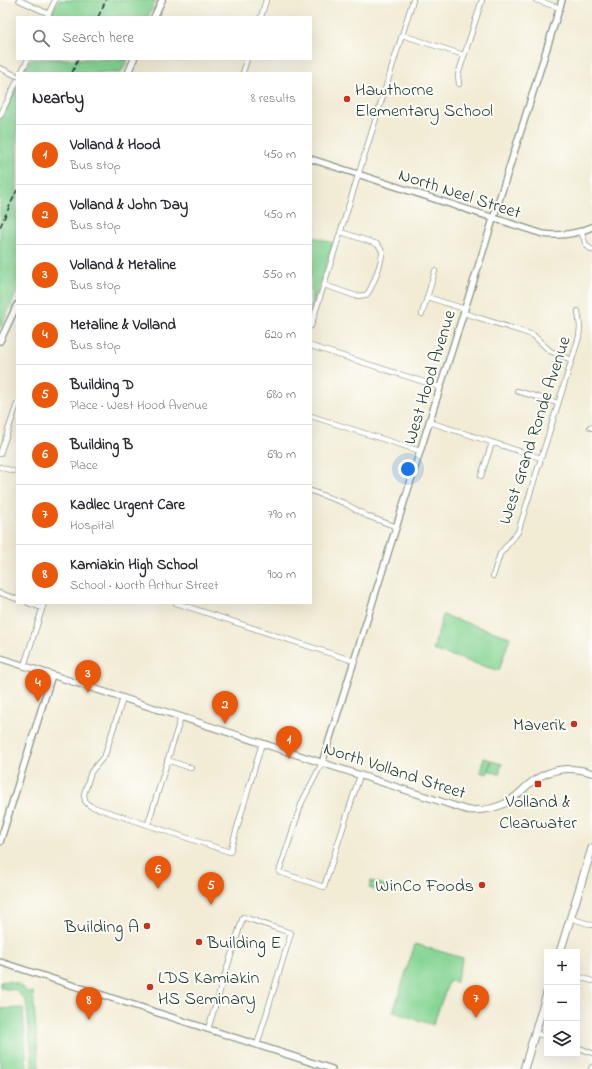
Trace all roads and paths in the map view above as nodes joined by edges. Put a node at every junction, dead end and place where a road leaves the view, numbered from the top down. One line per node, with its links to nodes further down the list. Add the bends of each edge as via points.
1 (20, 0): 10 (street)
2 (55, 0): 10 (street)
3 (162, 0): 11 (street)
4 (266, 0): 12 (street)
5 (413, 0): 13 (street)
6 (482, 0): 14 (street)
7 (536, 0): 9 (street)
8 (562, 0): 9 (street, West Hood Avenue)
9 (560, 8): 28 (street, West Hood Avenue)
10 (48, 15)
11 (154, 16)
12 (261, 16)
13 (402, 35): 14 (street); 27 (street)
14 (464, 55): 24 (street)
15 (28, 60): 19 (street)
16 (134, 60): 20 (street)
17 (247, 60): 21 (street)
18 (0, 68): 22 (street)
19 (22, 72)
20 (128, 72)
21 (243, 72)
22 (16, 76)
23 (16, 83): 25 (street)
24 (458, 84)
25 (0, 116)
26 (312, 159): 27 (street, North Neel Street)
27 (358, 175): 28 (street, North Neel Street); 31 (street)
28 (494, 218): 30 (street, North Neel Street, via 549,235); 37 (street, West Hood Avenue)
29 (592, 227): 30 (street, North Neel Street)
30 (581, 231): 32 (street, via 586,245)
31 (340, 232): 34 (street); 34 (street, via 377,244 382,256 366,295 360,296)
32 (592, 250)
33 (434, 271): 35 (street)
34 (324, 285): 40 (street)
35 (427, 297): 37 (street); 39 (street)
36 (16, 307): 41 (street)
37 (465, 311): 43 (street, via 533,335 550,351); 44 (street, West Hood Avenue)
38 (578, 311): 43 (street, West Grand Ronde Avenue, via 580,331)
39 (422, 314)
40 (312, 323)
41 (0, 341)
42 (312, 346): 44 (street)
43 (572, 360): 46 (street, West Grand Ronde Avenue)
44 (440, 387): 49 (street, West Hood Avenue)
45 (517, 391): 46 (street)
46 (558, 403): 53 (street, West Grand Ronde Avenue)
47 (16, 410): 52 (street)
48 (312, 416): 51 (street)
49 (429, 422): 50 (street); 51 (street, West Hood Avenue)
50 (492, 443): 53 (street); 56 (street)
51 (420, 451): 58 (street, West Hood Avenue)
52 (0, 454)
53 (541, 458): 59 (street, West Grand Ronde Avenue, via 518,532 500,554)
54 (0, 467): 55 (street)
55 (13, 471)
56 (481, 476)
57 (312, 491): 58 (street)
58 (396, 527): 68 (street, West Hood Avenue)
59 (493, 576)
60 (0, 593): 61 (street)
61 (16, 599)
62 (33, 604): 65 (street)
63 (179, 604): 66 (street)
64 (194, 604): 66 (street)
65 (43, 606): 69 (street)
66 (193, 609): 68 (street)
67 (0, 658): 69 (main road, North Volland Street)
68 (354, 661): 75 (street, West Hood Avenue)
69 (24, 666): 70 (main road, North Volland Street)
70 (52, 676): 71 (main road, North Volland Street); 80 (street)
71 (123, 698): 72 (main road, North Volland Street); 79 (street, via 106,755 90,776 84,794 85,801 90,806)
72 (181, 717): 73 (main road, North Volland Street); 74 (street)
73 (262, 744): 75 (main road, North Volland Street); 79 (street, via 230,852)
74 (167, 760): 76 (street); 79 (street)
75 (322, 763): 78 (main road, North Volland Street); 78 (street, West Hood Avenue, via 302,802 279,872 324,887)
76 (191, 768)
77 (592, 773): 78 (main road, North Volland Street, via 569,768 554,770 536,778 507,802 479,810 462,808)
78 (360, 775)
79 (148, 824)
80 (0, 842)
81 (592, 848): 82 (main road)
82 (570, 918): 83 (street); 84 (main road)
83 (592, 925)
84 (561, 949)
85 (0, 962): 89 (street)
86 (580, 977): 87 (street)
87 (592, 981)
88 (544, 1003): 90 (main road)
89 (208, 1029): 92 (street); 92 (street, via 243,917 291,933)
90 (535, 1033): 91 (street); 96 (main road)
91 (544, 1036)
92 (257, 1045): 95 (street)
93 (580, 1048): 94 (street)
94 (592, 1052)
95 (332, 1069)
96 (524, 1069)

